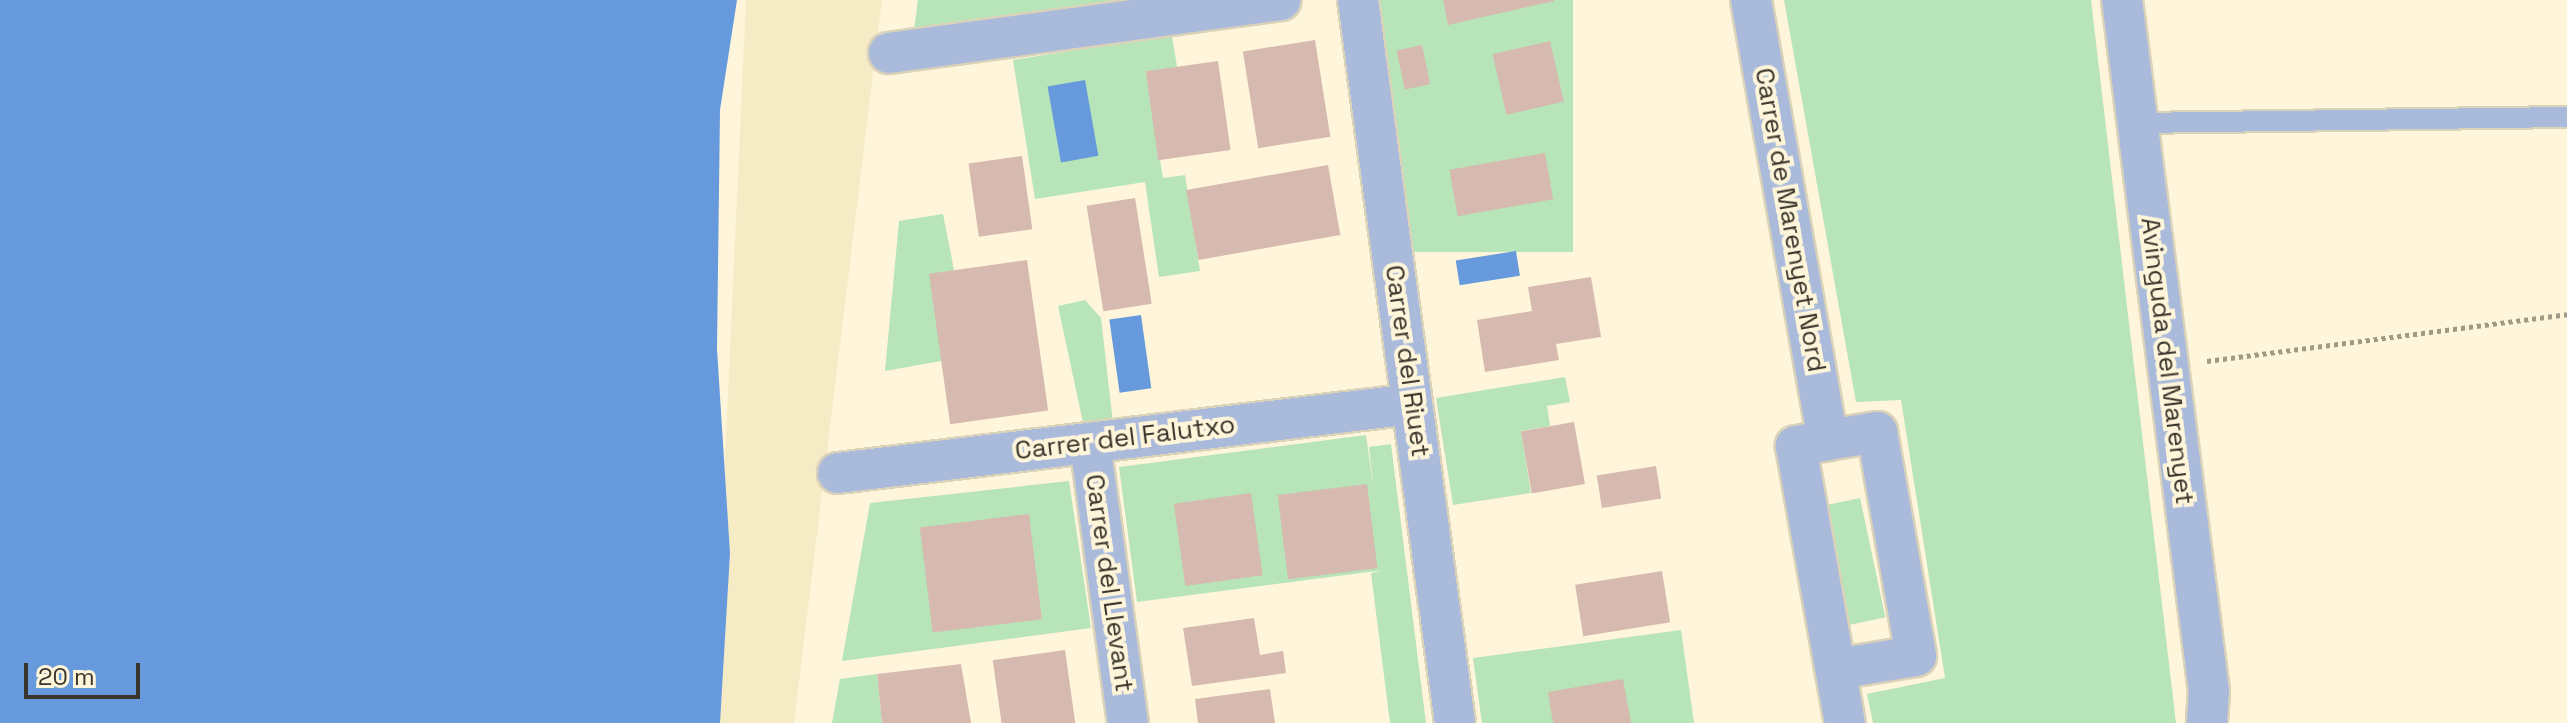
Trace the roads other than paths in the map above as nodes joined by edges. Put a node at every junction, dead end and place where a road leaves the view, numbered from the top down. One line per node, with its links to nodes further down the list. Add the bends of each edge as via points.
1 (1280, 0): 5 (street)
2 (1358, 0): 8 (street, Carrer del Riuet)
3 (1751, 0): 9 (street, Carrer de Marenyet Nord)
4 (2122, 0): 7 (street, Avinguda del Marenyet)
5 (889, 53)
6 (2567, 117): 7 (lane)
7 (2137, 123): 16 (street, Avinguda del Marenyet, via 2209,692)
8 (1412, 404): 10 (street, Carrer del Falutxo); 14 (street, Carrer del Riuet)
9 (1828, 440): 12 (street, via 1796,446); 12 (street, via 1877,432 1916,656)
10 (1090, 443): 11 (street, Carrer del Falutxo); 13 (street, Carrer del Llevant)
11 (838, 473)
12 (1836, 669): 15 (street)
13 (1128, 723)
14 (1455, 723)
15 (1845, 723)
16 (2207, 723)

